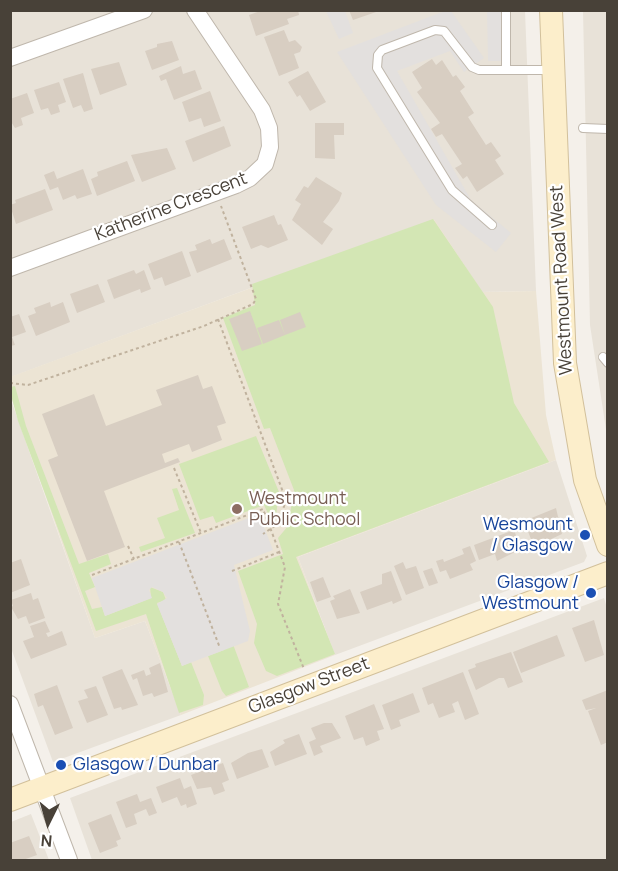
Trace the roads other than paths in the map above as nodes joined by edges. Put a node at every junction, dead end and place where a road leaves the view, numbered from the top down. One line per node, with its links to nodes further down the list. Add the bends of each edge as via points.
1 (144, 10): 5 (street)
2 (195, 10): 11 (street, Katherine Crescent, via 262,110 269,128 270,147 265,164 250,178 217,192)
3 (506, 10): 6 (lane)
4 (551, 10): 7 (street, Westmount Road West)
5 (10, 58)
6 (506, 70): 7 (lane); 10 (lane, via 472,67 448,33 435,30 382,50 376,62 452,190)
7 (552, 70): 12 (street, Westmount Road West, via 565,363 585,480)
8 (583, 129): 9 (lane)
9 (608, 129)
10 (492, 225)
11 (10, 268)
12 (608, 545)
13 (608, 573): 15 (street, Glasgow Street)
14 (10, 704): 15 (street)
15 (42, 789): 16 (street, Glasgow Street); 17 (street)
16 (10, 800)
17 (69, 861)

